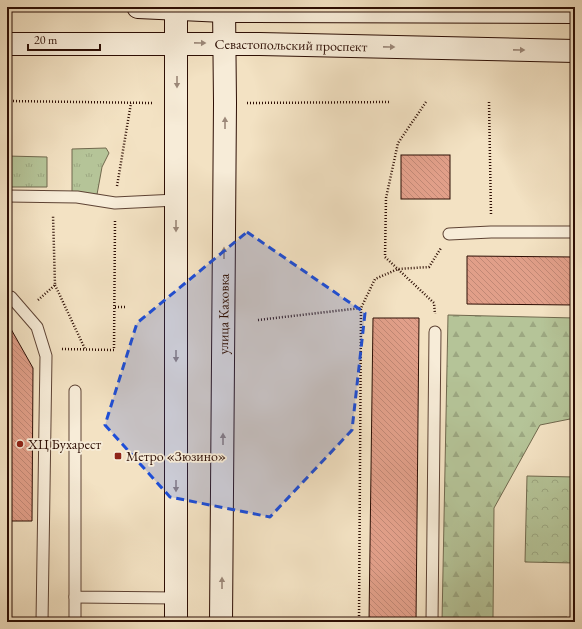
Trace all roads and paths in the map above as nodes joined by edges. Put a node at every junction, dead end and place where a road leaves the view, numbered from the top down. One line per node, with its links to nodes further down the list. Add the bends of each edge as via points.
1 (138, 7): 2 (main road)
2 (176, 8): 3 (main road); 5 (main road)
3 (224, 9): 4 (main road); 7 (main road, улица Каховка)
4 (570, 10)
5 (177, 43): 6 (main road, Севастопольский проспект); 7 (main road, Севастопольский проспект, one-way to 7); 15 (main road, one-way to 15)
6 (7, 44)
7 (224, 44): 8 (main road, Севастопольский проспект, one-way to 8); 39 (main road, улица Каховка, one-way to 7)
8 (575, 51)
9 (7, 101): 16 (path, via 131,104)
10 (391, 102): 13 (path)
11 (426, 102): 22 (path, via 398,143 386,198 385,258)
12 (489, 102): 18 (path)
13 (271, 103)
14 (7, 196): 16 (lane, via 77,196)
15 (176, 200): 16 (lane); 35 (main road, one-way to 35)
16 (115, 203): 26 (path)
17 (53, 212): 23 (path)
18 (491, 220)
19 (575, 232): 20 (lane)
20 (449, 234)
21 (429, 267): 22 (path)
22 (398, 269): 28 (path, via 375,280); 30 (path, via 434,303)
23 (55, 285): 25 (path); 32 (path)
24 (7, 297): 36 (lane, via 10,297 37,327 46,356)
25 (33, 304)
26 (115, 306): 27 (path); 32 (path, via 114,350)
27 (125, 307)
28 (361, 308): 29 (path); 40 (path)
29 (258, 320)
30 (435, 332): 41 (lane)
31 (57, 348): 32 (path)
32 (84, 349)
33 (75, 392): 34 (lane)
34 (75, 597): 35 (lane); 37 (lane)
35 (176, 598): 38 (main road)
36 (42, 622)
37 (75, 622)
38 (176, 622)
39 (221, 622)
40 (359, 622)
41 (432, 622)

